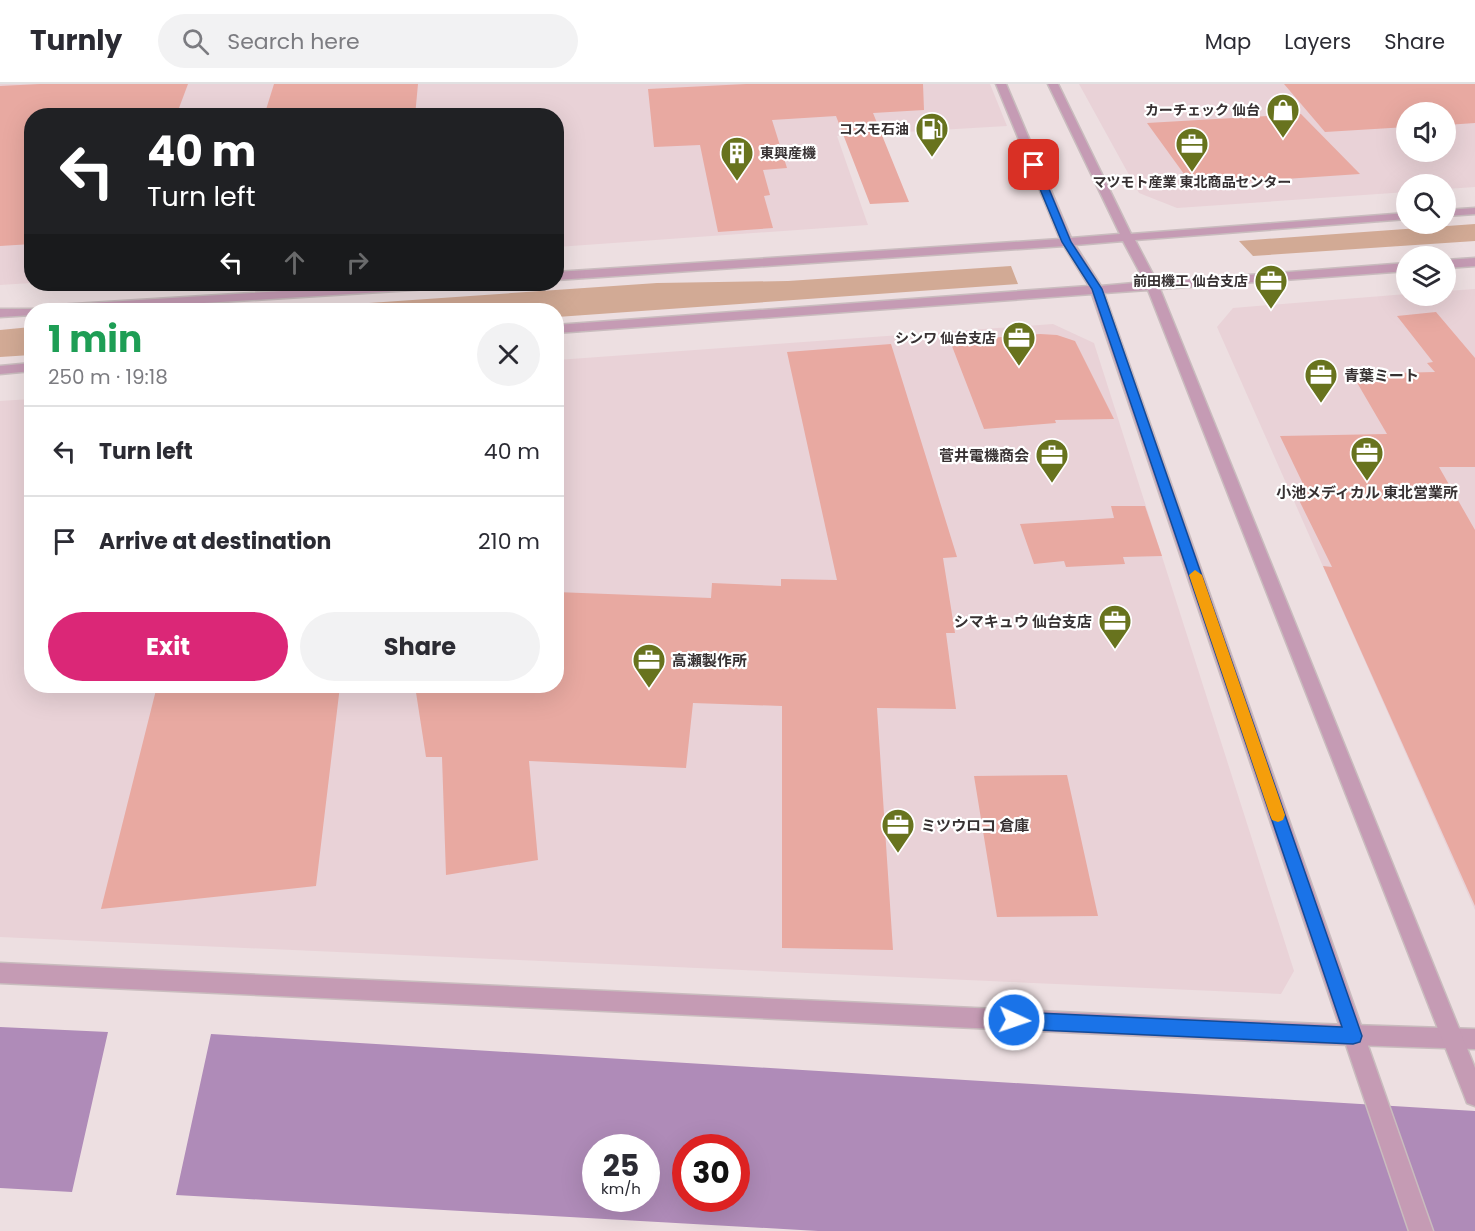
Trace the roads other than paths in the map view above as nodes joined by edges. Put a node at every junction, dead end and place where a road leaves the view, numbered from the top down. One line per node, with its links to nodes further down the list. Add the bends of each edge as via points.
1 (1001, 84): 7 (street)
2 (1053, 84): 6 (street)
3 (1475, 211): 4 (street)
4 (1456, 212)
5 (1396, 217): 6 (street)
6 (1126, 237): 7 (street); 12 (street)
7 (1067, 242): 11 (street); 13 (street)
8 (1475, 262): 9 (street)
9 (1456, 263)
10 (1396, 268): 12 (street)
11 (564, 275)
12 (1154, 286): 13 (street); 23 (street)
13 (1097, 289): 18 (street); 22 (street)
14 (336, 291): 15 (street)
15 (150, 303)
16 (24, 312): 17 (street)
17 (0, 313)
18 (564, 328)
19 (24, 368): 20 (street)
20 (0, 370)
21 (0, 973): 22 (street)
22 (1353, 1036): 23 (street); 26 (street)
23 (1453, 1038): 24 (street); 25 (street)
24 (1475, 1039)
25 (1475, 1095)
26 (1421, 1231)

